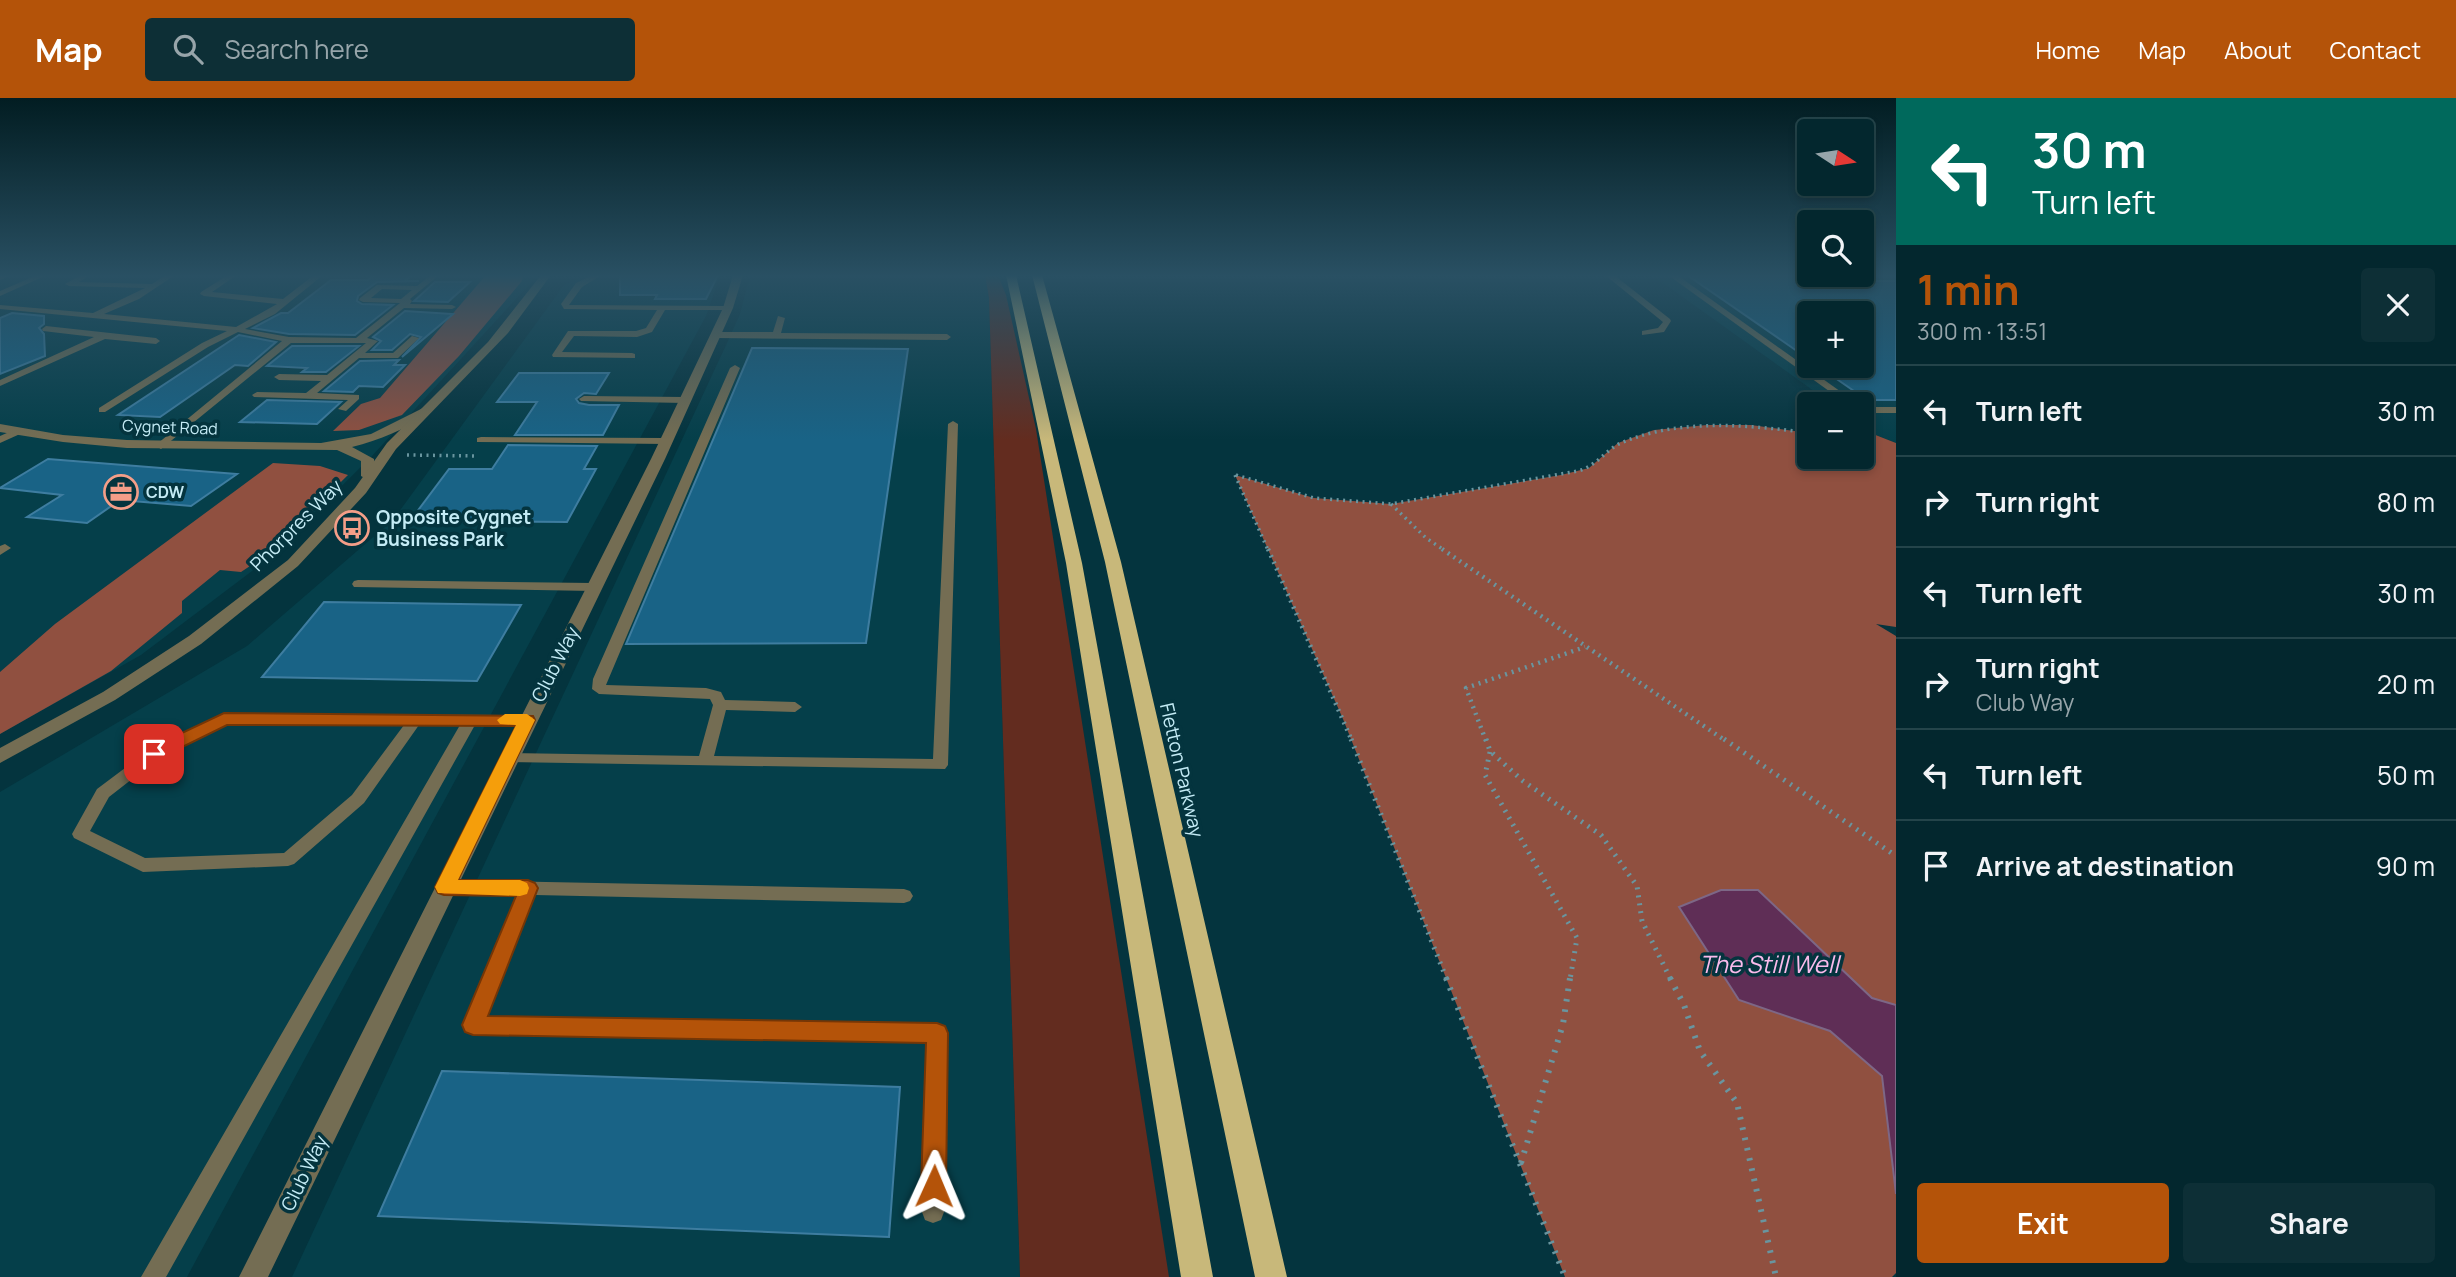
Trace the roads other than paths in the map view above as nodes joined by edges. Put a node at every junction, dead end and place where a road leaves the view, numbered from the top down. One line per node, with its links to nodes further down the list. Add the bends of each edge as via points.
1 (56, 330): 13 (lane)
2 (235, 330): 18 (lane); 34 (lane)
3 (371, 330): 20 (lane)
4 (501, 330): 26 (street, Phorpres Way)
5 (649, 330): 22 (lane, via 637,334 571,333 556,355)
6 (718, 330): 14 (street, Club Way)
7 (777, 330): 15 (lane)
8 (1024, 330): 63 (highway, via 1074,563)
9 (1053, 330): 64 (highway, Fletton Parkway, via 1113,562)
10 (1661, 330): 12 (lane)
11 (1749, 330): 28 (lane)
12 (1644, 333)
13 (104, 335): 19 (lane); 27 (lane)
14 (716, 335): 15 (lane); 32 (street, Club Way)
15 (776, 335): 16 (lane)
16 (947, 337)
17 (415, 338): 21 (lane, via 395,356)
18 (289, 340): 20 (lane); 44 (lane)
19 (156, 341)
20 (358, 341): 21 (lane, via 374,341)
21 (356, 355): 25 (lane)
22 (632, 356)
23 (735, 368): 49 (lane, via 599,689 706,693 716,695)
24 (279, 377): 25 (lane)
25 (329, 378): 30 (lane)
26 (457, 381): 35 (street, Phorpres Way); 46 (street, via 393,462)
27 (0, 383)
28 (1836, 392)
29 (257, 395): 30 (lane)
30 (308, 396): 33 (lane, via 356,397)
31 (584, 399): 32 (lane)
32 (685, 400): 43 (street, Club Way)
33 (343, 409)
34 (102, 410)
35 (427, 410): 45 (street, Cygnet Road, via 380,436); 46 (street, Phorpres Way)
36 (1874, 410): 37 (lane)
37 (1896, 410)
38 (953, 424): 56 (lane, via 940,765)
39 (0, 428): 40 (street, Cygnet Road)
40 (16, 432): 41 (lane); 44 (street, Cygnet Road)
41 (0, 440)
42 (481, 440): 43 (lane)
43 (666, 441): 48 (street, Club Way)
44 (161, 446): 45 (street, Cygnet Road)
45 (340, 446): 46 (street, via 367,459)
46 (364, 483): 54 (street, Phorpres Way, via 293,563 195,640 108,696)
47 (358, 584): 48 (lane)
48 (593, 587): 53 (street, Club Way)
49 (720, 705): 50 (lane); 56 (lane)
50 (795, 707)
51 (415, 720): 51 (lane, via 224,719 154,754 103,793 80,834 143,865 288,859 358,799); 52 (lane)
52 (470, 720): 53 (lane); 61 (lane)
53 (527, 720): 55 (street, Club Way)
54 (0, 756)
55 (509, 758): 56 (lane); 57 (street, Club Way)
56 (705, 760)
57 (444, 887): 58 (lane); 62 (street, Club Way)
58 (528, 888): 59 (lane); 60 (lane, via 473,1025 937,1033)
59 (904, 896)
60 (933, 1212)
61 (153, 1277)
62 (253, 1277)
63 (1197, 1277)
64 (1271, 1277)

